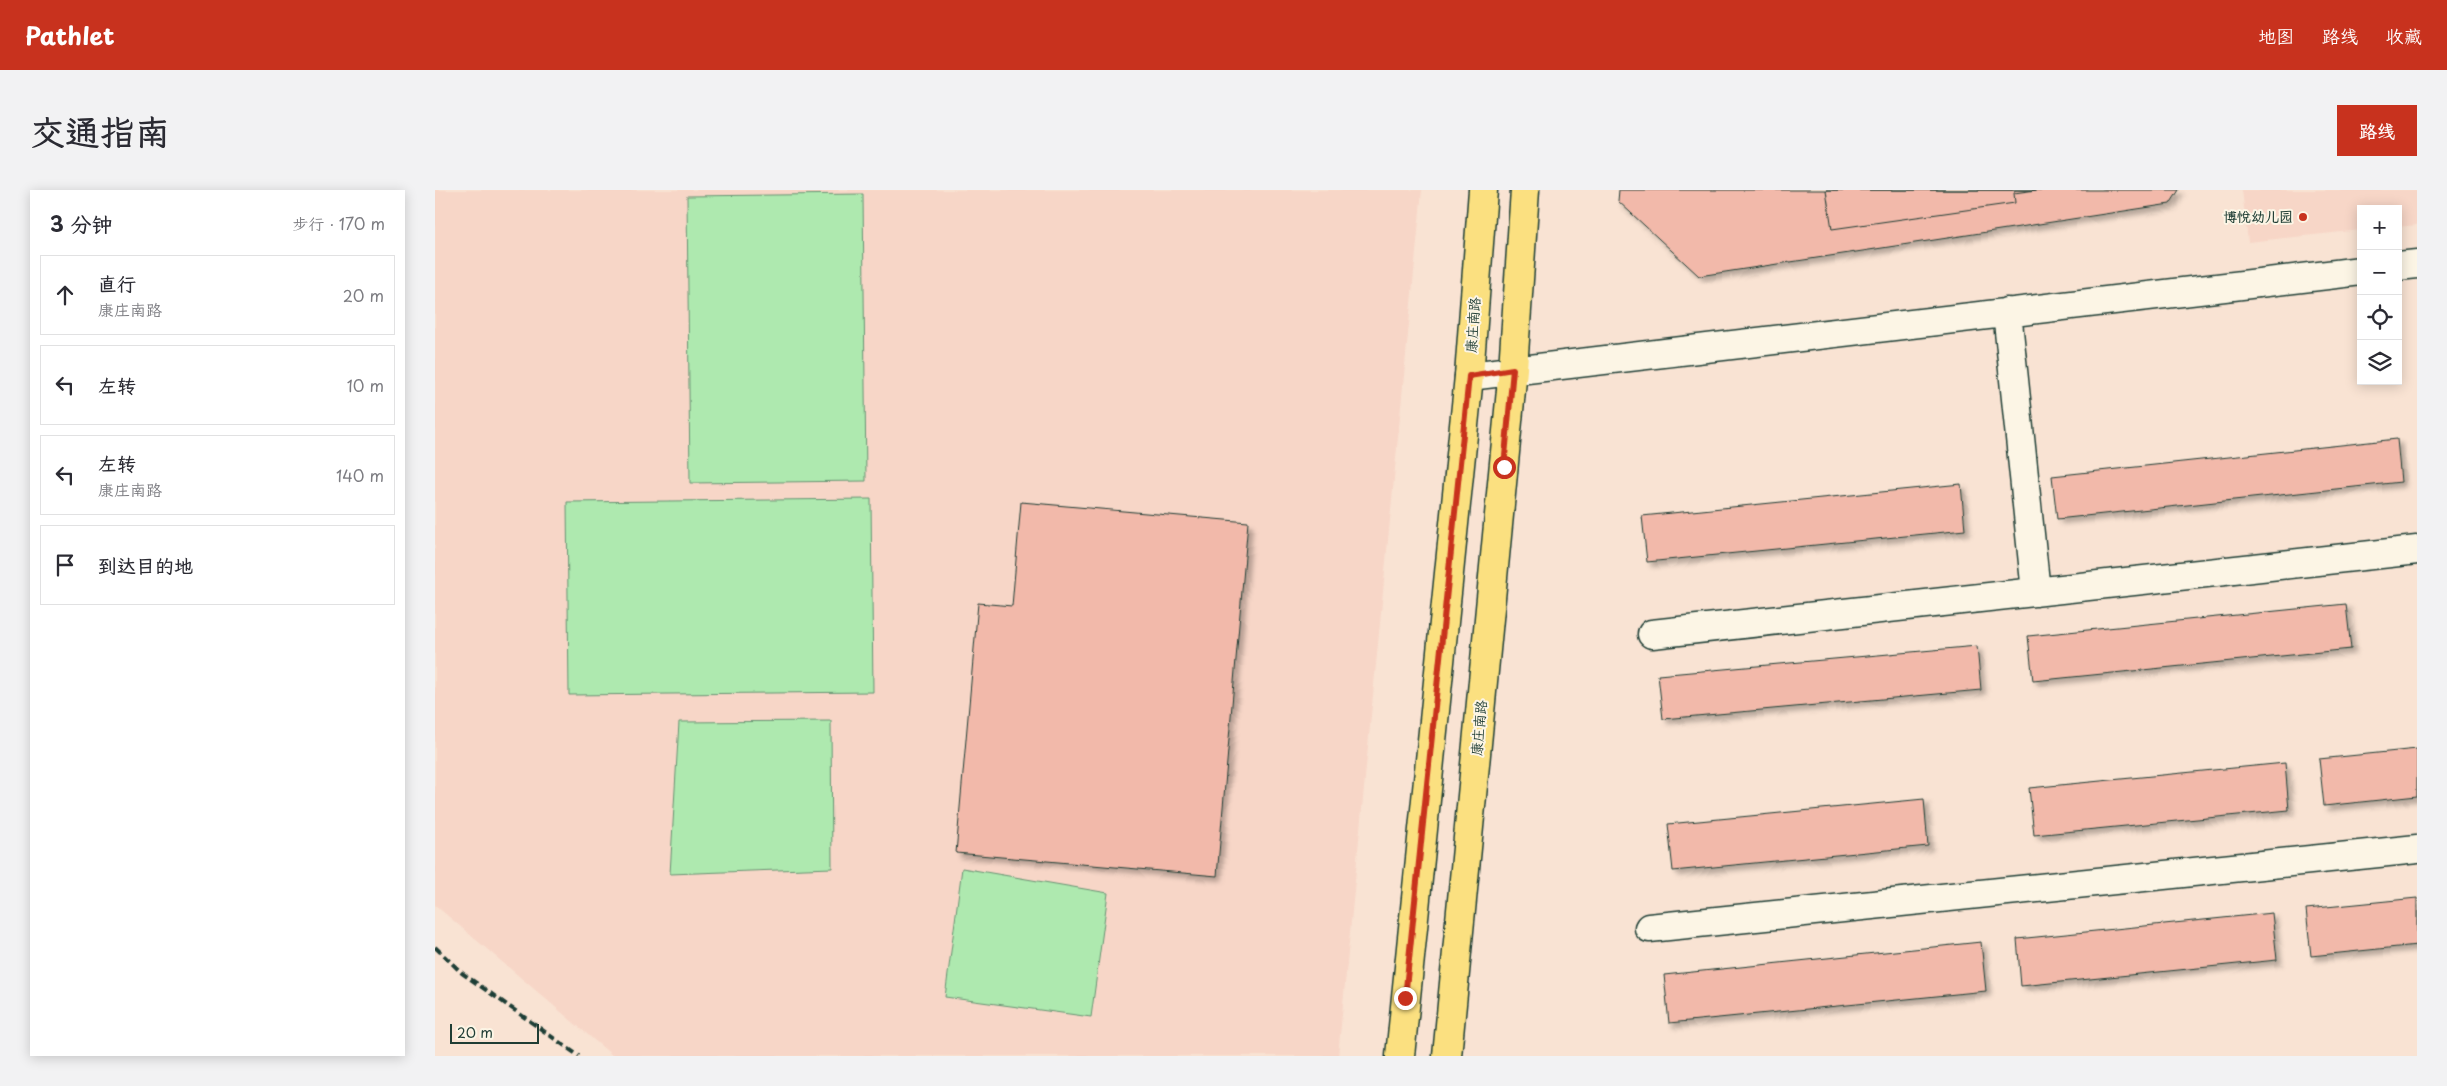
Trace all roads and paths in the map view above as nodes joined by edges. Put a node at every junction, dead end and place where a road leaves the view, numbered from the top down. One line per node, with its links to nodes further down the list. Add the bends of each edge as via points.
1 (1483, 190): 8 (main road, 康庄南路)
2 (1525, 190): 7 (main road, 康庄南路)
3 (2417, 264): 4 (street)
4 (2402, 266)
5 (2357, 270): 6 (street)
6 (2007, 312): 7 (street); 10 (street)
7 (1513, 369): 8 (street); 15 (main road, 康庄南路)
8 (1469, 376): 14 (main road, 康庄南路)
9 (2417, 550): 10 (street)
10 (2036, 592): 11 (street)
11 (1652, 634)
12 (2417, 849): 13 (street)
13 (1649, 928)
14 (1400, 1056)
15 (1447, 1056)

